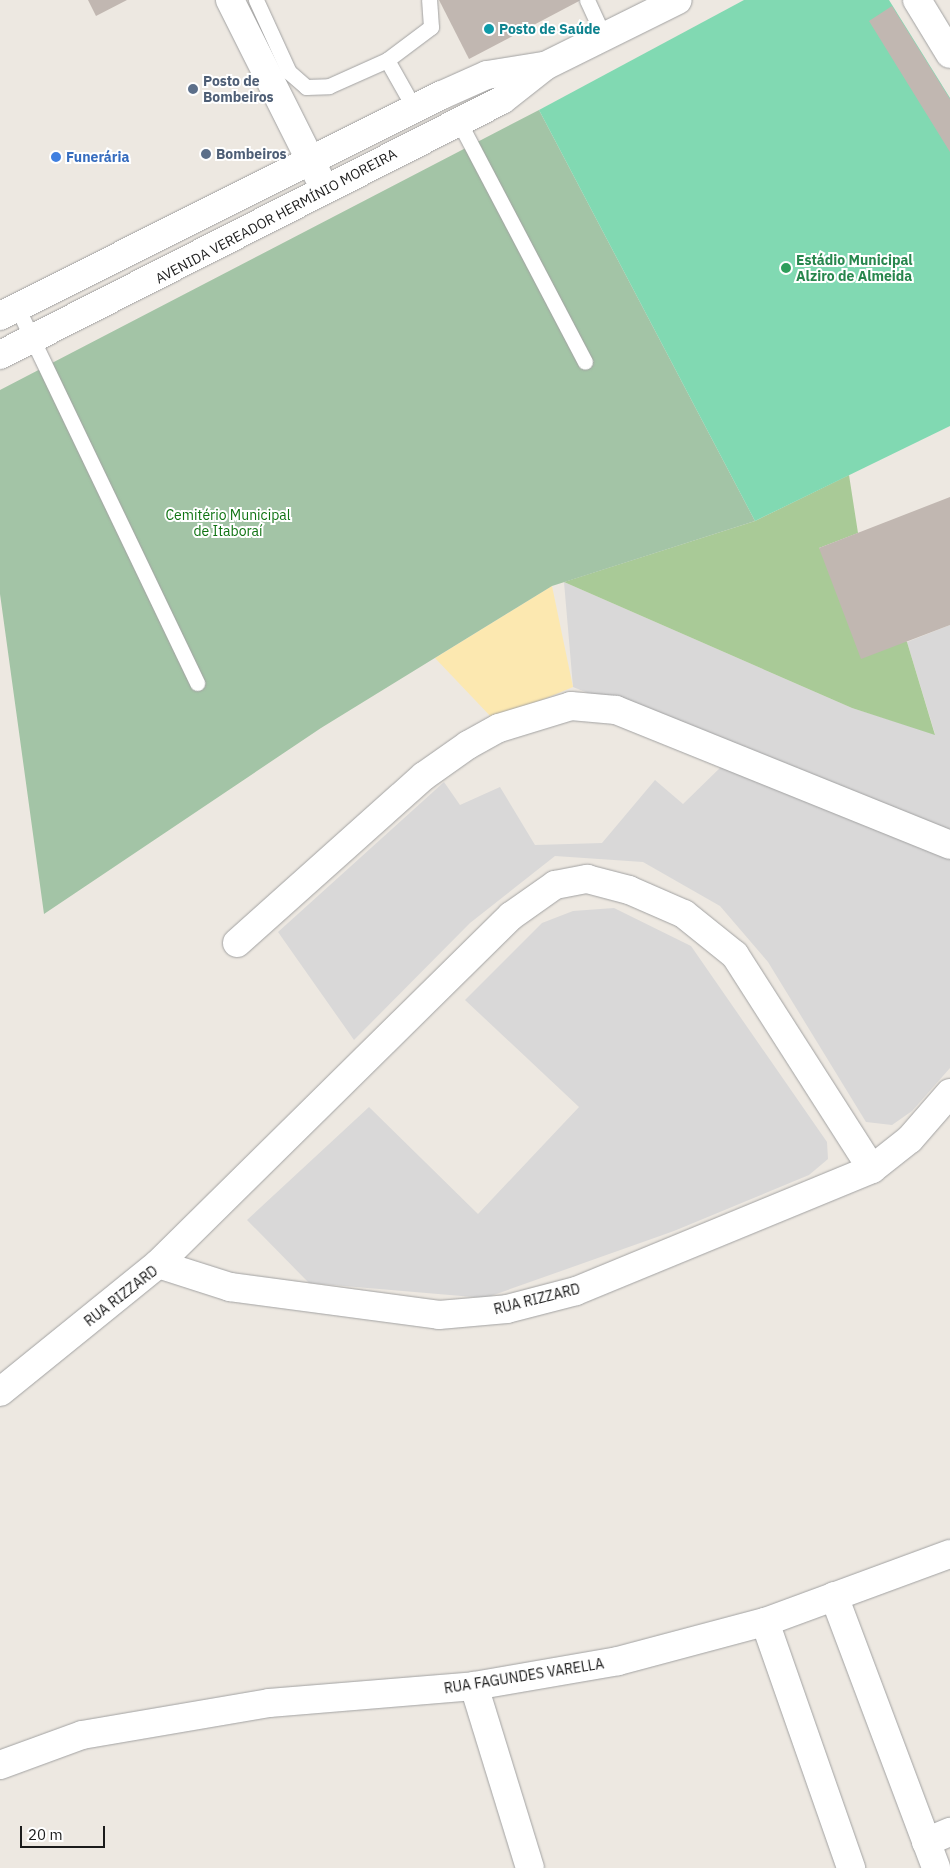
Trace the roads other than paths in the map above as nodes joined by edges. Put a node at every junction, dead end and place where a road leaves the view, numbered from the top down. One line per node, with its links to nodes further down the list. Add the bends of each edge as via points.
1 (230, 0): 13 (street)
2 (256, 0): 9 (lane, via 289,72 306,87 329,86)
3 (429, 0): 9 (lane, via 431,27)
4 (587, 0): 7 (lane)
5 (678, 0): 7 (street, AVENIDA VEREADOR HERMÍNIO MOREIRA)
6 (917, 0): 8 (street)
7 (604, 37): 10 (street, AVENIDA VEREADOR HERMÍNIO MOREIRA)
8 (950, 54)
9 (387, 60): 11 (lane)
10 (545, 66): 11 (street, AVENIDA VEREADOR HERMÍNIO MOREIRA, via 487,75); 12 (street, AVENIDA VEREADOR HERMÍNIO MOREIRA, via 502,100)
11 (414, 108): 13 (street, AVENIDA VEREADOR HERMÍNIO MOREIRA)
12 (458, 120): 14 (street, AVENIDA VEREADOR HERMÍNIO MOREIRA); 18 (lane)
13 (308, 158): 14 (street); 15 (street, AVENIDA VEREADOR HERMÍNIO MOREIRA)
14 (325, 190): 16 (street, AVENIDA VEREADOR HERMÍNIO MOREIRA)
15 (8, 312): 16 (lane)
16 (31, 340): 17 (street, AVENIDA VEREADOR HERMÍNIO MOREIRA); 19 (lane)
17 (0, 355)
18 (585, 362)
19 (197, 683)
20 (950, 846): 21 (street, via 616,710 571,706 498,728 424,776)
21 (237, 942)
22 (950, 1093): 23 (street, RUA RIZZARD, via 910,1139)
23 (872, 1169): 24 (street, RUA RIZZARD, via 576,1291 507,1309 439,1315 350,1306 230,1287); 24 (street, via 735,955 684,914 629,890 587,880 555,885 511,916)
24 (158, 1264): 25 (street, RUA RIZZARD)
25 (0, 1392)
26 (950, 1554): 27 (street, RUA FAGUNDES VARELLA)
27 (834, 1596): 28 (street, RUA FAGUNDES VARELLA); 31 (street)
28 (765, 1622): 29 (street, RUA FAGUNDES VARELLA, via 618,1661); 33 (street)
29 (474, 1686): 30 (street, RUA FAGUNDES VARELLA, via 269,1703 82,1736); 32 (street)
30 (0, 1765)
31 (938, 1837): 34 (street)
32 (530, 1868)
33 (851, 1868)
34 (936, 1868)

